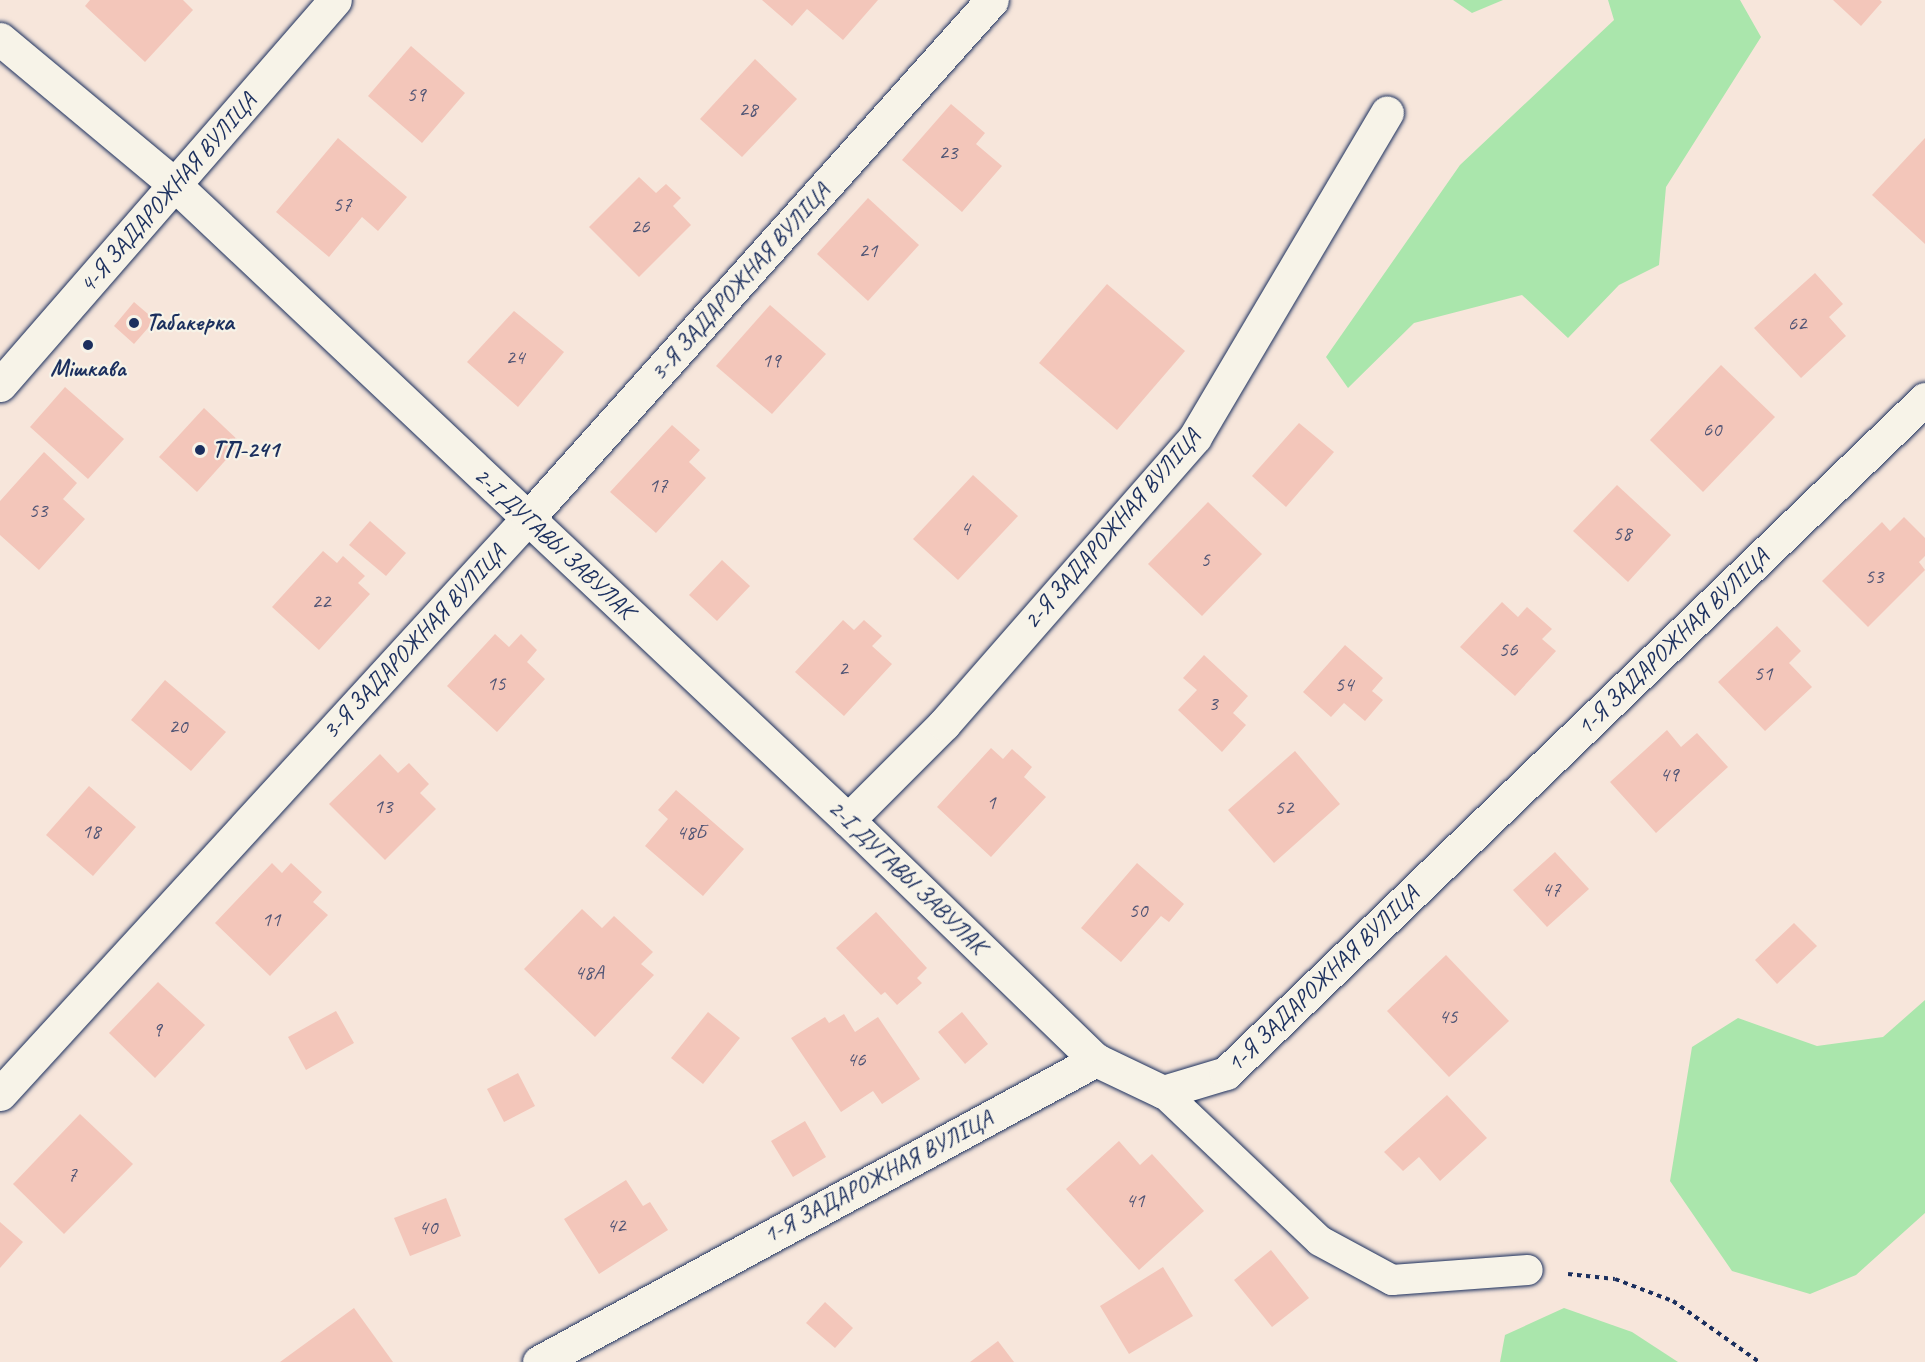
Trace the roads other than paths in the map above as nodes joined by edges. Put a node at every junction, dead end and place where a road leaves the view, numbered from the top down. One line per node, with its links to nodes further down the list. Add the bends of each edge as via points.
1 (335, 0): 5 (street, 4-Я ЗАДАРОЖНАЯ ВУЛІЦА)
2 (992, 0): 8 (street, 3-Я ЗАДАРОЖНАЯ ВУЛІЦА)
3 (0, 39): 5 (street, 2-І ДУГАВЫ ЗАВУЛАК)
4 (1386, 112): 9 (street, 2-Я ЗАДАРОЖНАЯ ВУЛІЦА, via 1195,437 944,724)
5 (175, 185): 6 (street, 4-Я ЗАДАРОЖНАЯ ВУЛІЦА); 8 (street, 2-І ДУГАВЫ ЗАВУЛАК)
6 (0, 385)
7 (1925, 399): 11 (street, 1-Я ЗАДАРОЖНАЯ ВУЛІЦА, via 1226,1073)
8 (528, 518): 9 (street, 2-І ДУГАВЫ ЗАВУЛАК); 12 (street, 3-Я ЗАДАРОЖНАЯ ВУЛІЦА)
9 (848, 820): 10 (street, 2-І ДУГАВЫ ЗАВУЛАК)
10 (1096, 1060): 11 (street); 14 (street, 1-Я ЗАДАРОЖНАЯ ВУЛІЦА)
11 (1163, 1092): 13 (lane, via 1320,1241 1392,1280)
12 (0, 1094)
13 (1528, 1270)
14 (539, 1362)

